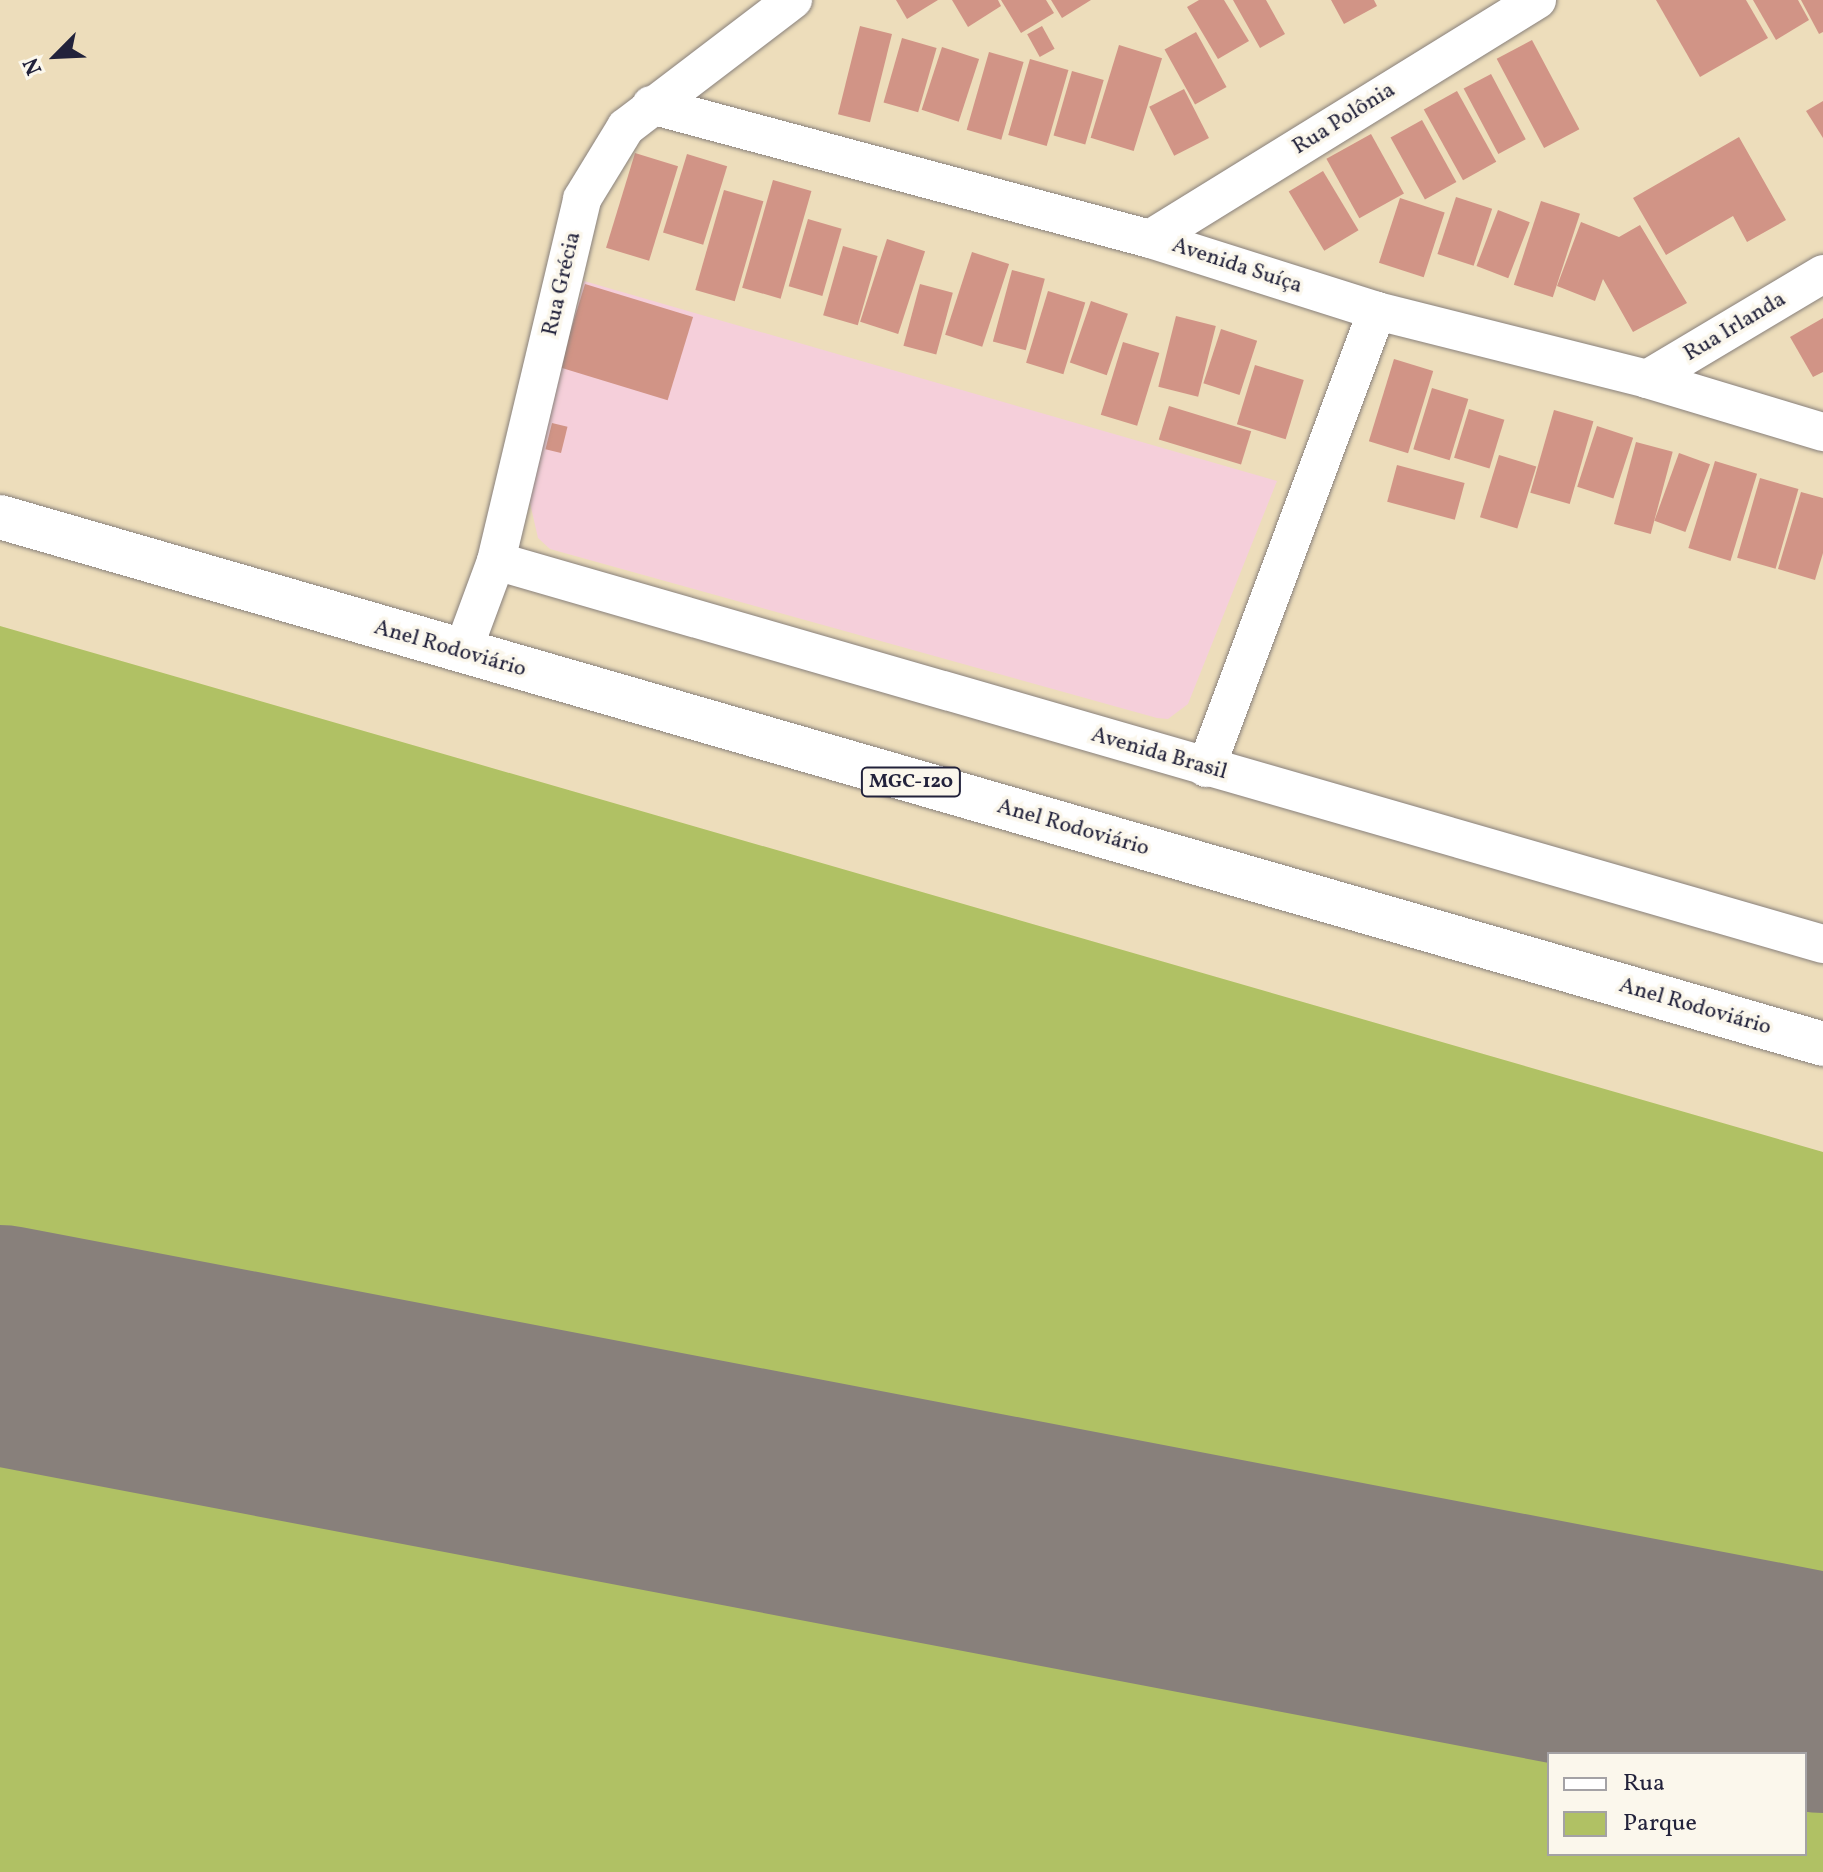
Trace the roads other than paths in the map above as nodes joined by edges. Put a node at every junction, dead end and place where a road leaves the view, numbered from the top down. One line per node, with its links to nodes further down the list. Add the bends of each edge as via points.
1 (793, 0): 3 (street, Rua Grécia)
2 (1537, 0): 4 (street, Rua Polônia)
3 (651, 105): 4 (street, Avenida Suíça); 10 (street, Rua Grécia, via 626,127 582,199)
4 (1150, 239): 6 (street, Avenida Suíça)
5 (1823, 274): 7 (street, Rua Irlanda)
6 (1377, 311): 7 (street, Avenida Suíça); 12 (street)
7 (1647, 379): 8 (street, Avenida Suíça)
8 (1823, 432)
9 (0, 517): 11 (main road, Anel Rodoviário / MGC-120)
10 (496, 561): 11 (street, Rua Grécia); 12 (street, Avenida Brasil)
11 (462, 653): 14 (main road, Anel Rodoviário / MGC-120)
12 (1206, 768): 13 (street, Avenida Brasil)
13 (1823, 944)
14 (1823, 1044)

